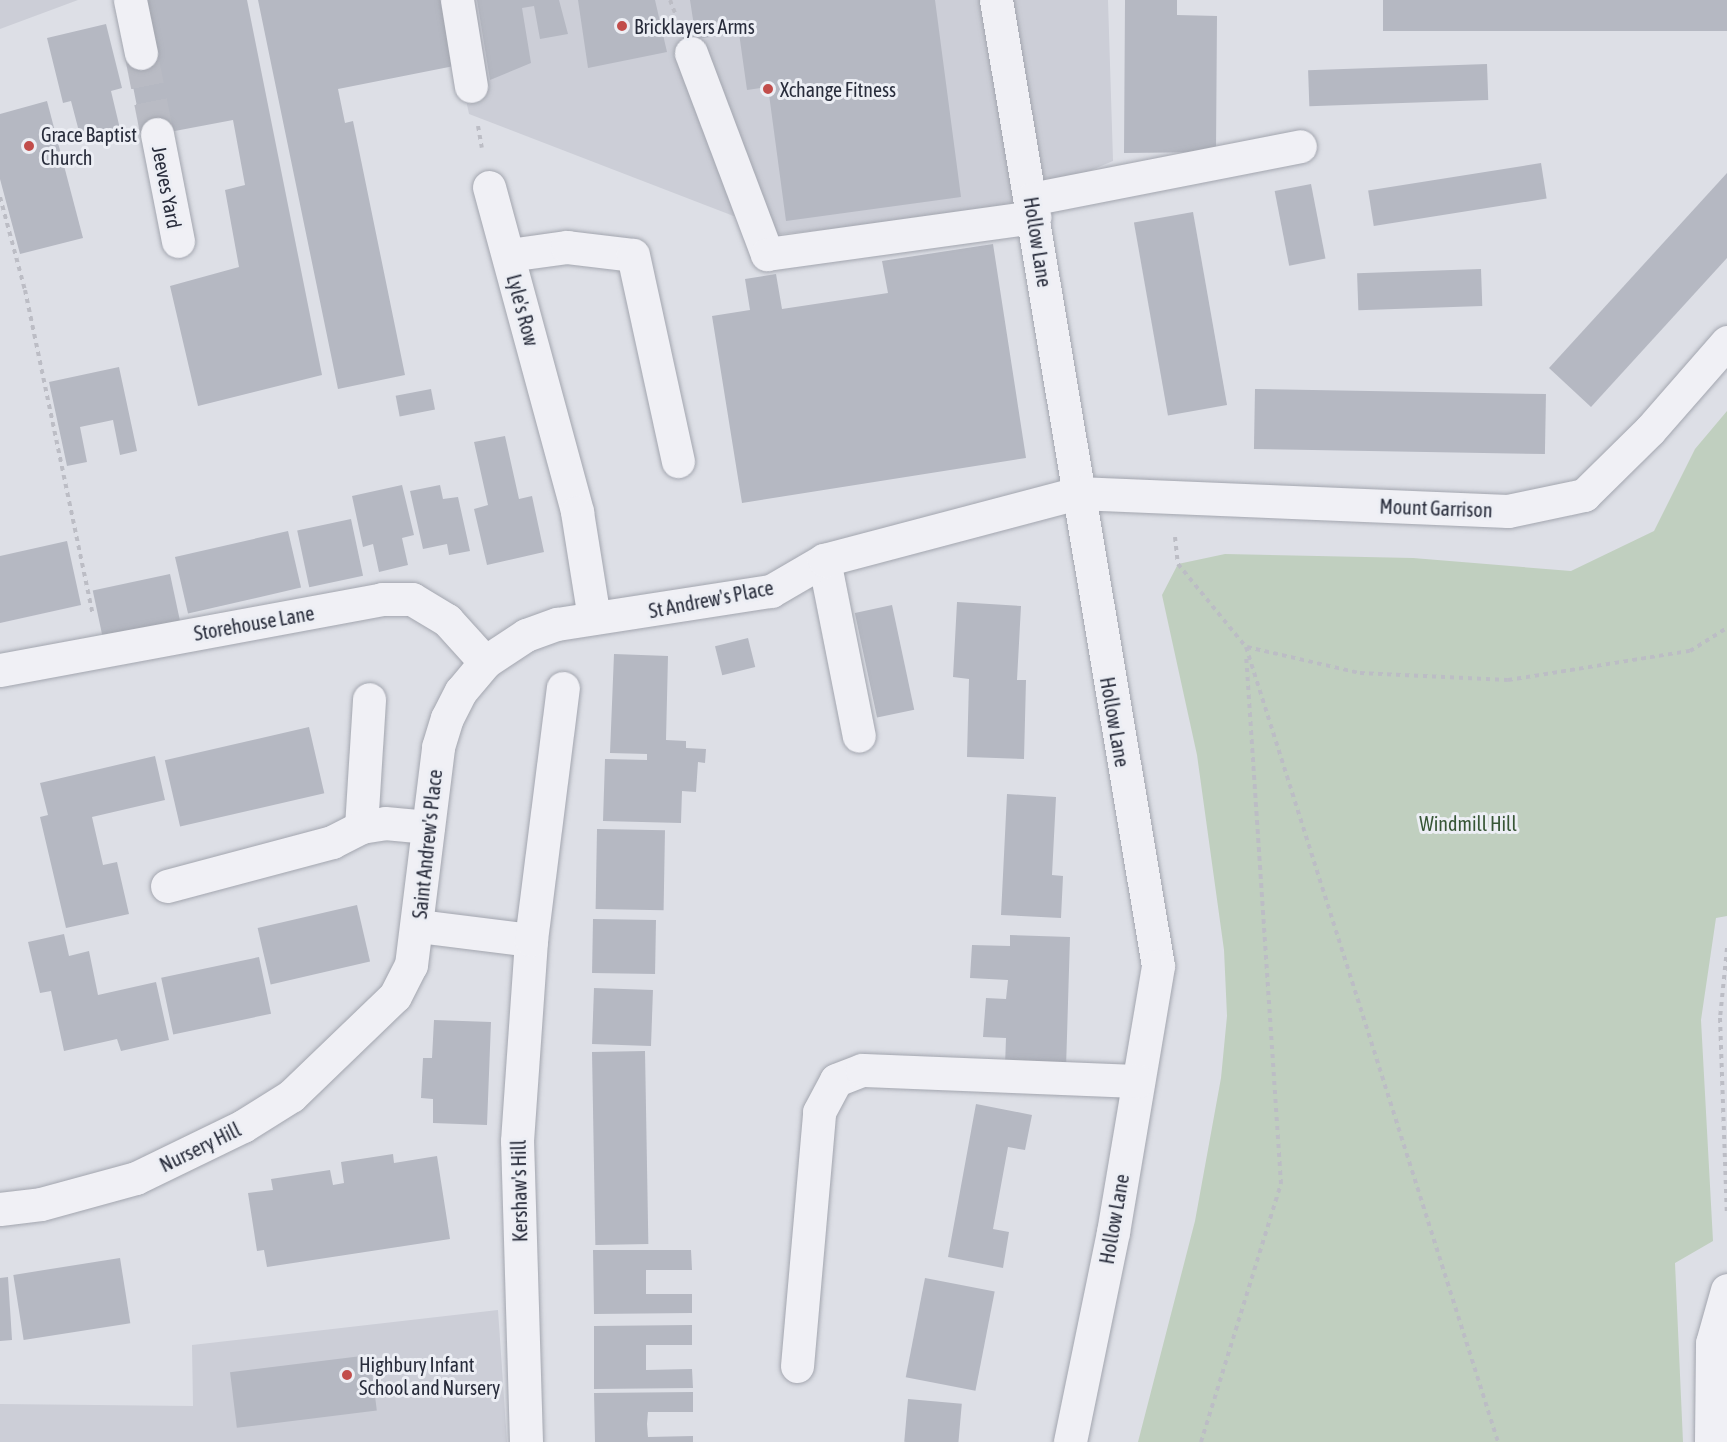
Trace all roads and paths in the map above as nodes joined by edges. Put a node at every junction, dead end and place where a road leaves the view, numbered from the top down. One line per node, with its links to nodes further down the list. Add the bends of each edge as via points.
1 (130, 0): 4 (street)
2 (457, 0): 6 (street)
3 (996, 0): 11 (street, Hollow Lane)
4 (141, 53)
5 (691, 53): 11 (street, via 767,254)
6 (471, 86): 9 (path)
7 (157, 134): 12 (street, Jeeves Yard)
8 (1300, 146): 11 (street)
9 (489, 187): 13 (street, Lyle's Row)
10 (0, 197): 22 (path, via 25,290)
11 (1032, 208): 16 (street, Hollow Lane)
12 (178, 241)
13 (509, 255): 15 (street, via 567,246 633,255); 19 (street, Lyle's Row, via 577,512)
14 (1727, 342): 16 (street, Mount Garrison, via 1650,430 1584,495 1508,510)
15 (678, 460)
16 (1077, 493): 17 (street, St Andrew's Place); 35 (street, Hollow Lane, via 1158,966)
17 (824, 560): 19 (street, St Andrew's Place, via 771,591); 27 (street)
18 (1178, 564): 21 (path)
19 (594, 618): 23 (street, St Andrew's Place, via 525,634)
20 (1727, 628): 21 (path, via 1690,651 1508,680 1360,673)
21 (1246, 647): 42 (path, via 1281,1184); 43 (path)
22 (100, 651): 23 (street, Storehouse Lane, via 382,599 412,599 447,620); 24 (street, Storehouse Lane)
23 (485, 662): 29 (street, Saint Andrew's Place, via 461,691 447,718 438,747)
24 (0, 670)
25 (563, 688): 32 (street, Kershaw's Hill)
26 (369, 699): 28 (street)
27 (859, 736)
28 (361, 827): 29 (street, via 385,823); 30 (street, via 332,842)
29 (428, 827): 31 (street, Saint Andrew's Place)
30 (167, 886)
31 (418, 926): 32 (street); 34 (street, Saint Andrew's Place, via 411,965 395,996)
32 (531, 940): 40 (street, Kershaw's Hill, via 517,1141)
33 (1727, 948): 37 (path, via 1720,1018)
34 (369, 1024): 36 (street, Nursery Hill, via 291,1096 243,1126 135,1178 41,1204)
35 (1138, 1081): 39 (street, via 862,1070 836,1080 819,1112); 41 (street, Hollow Lane)
36 (0, 1209)
37 (1727, 1215)
38 (1727, 1290): 44 (street, via 1712,1343)
39 (797, 1366)
40 (526, 1442)
41 (1070, 1442)
42 (1201, 1442)
43 (1498, 1442)
44 (1711, 1442)

